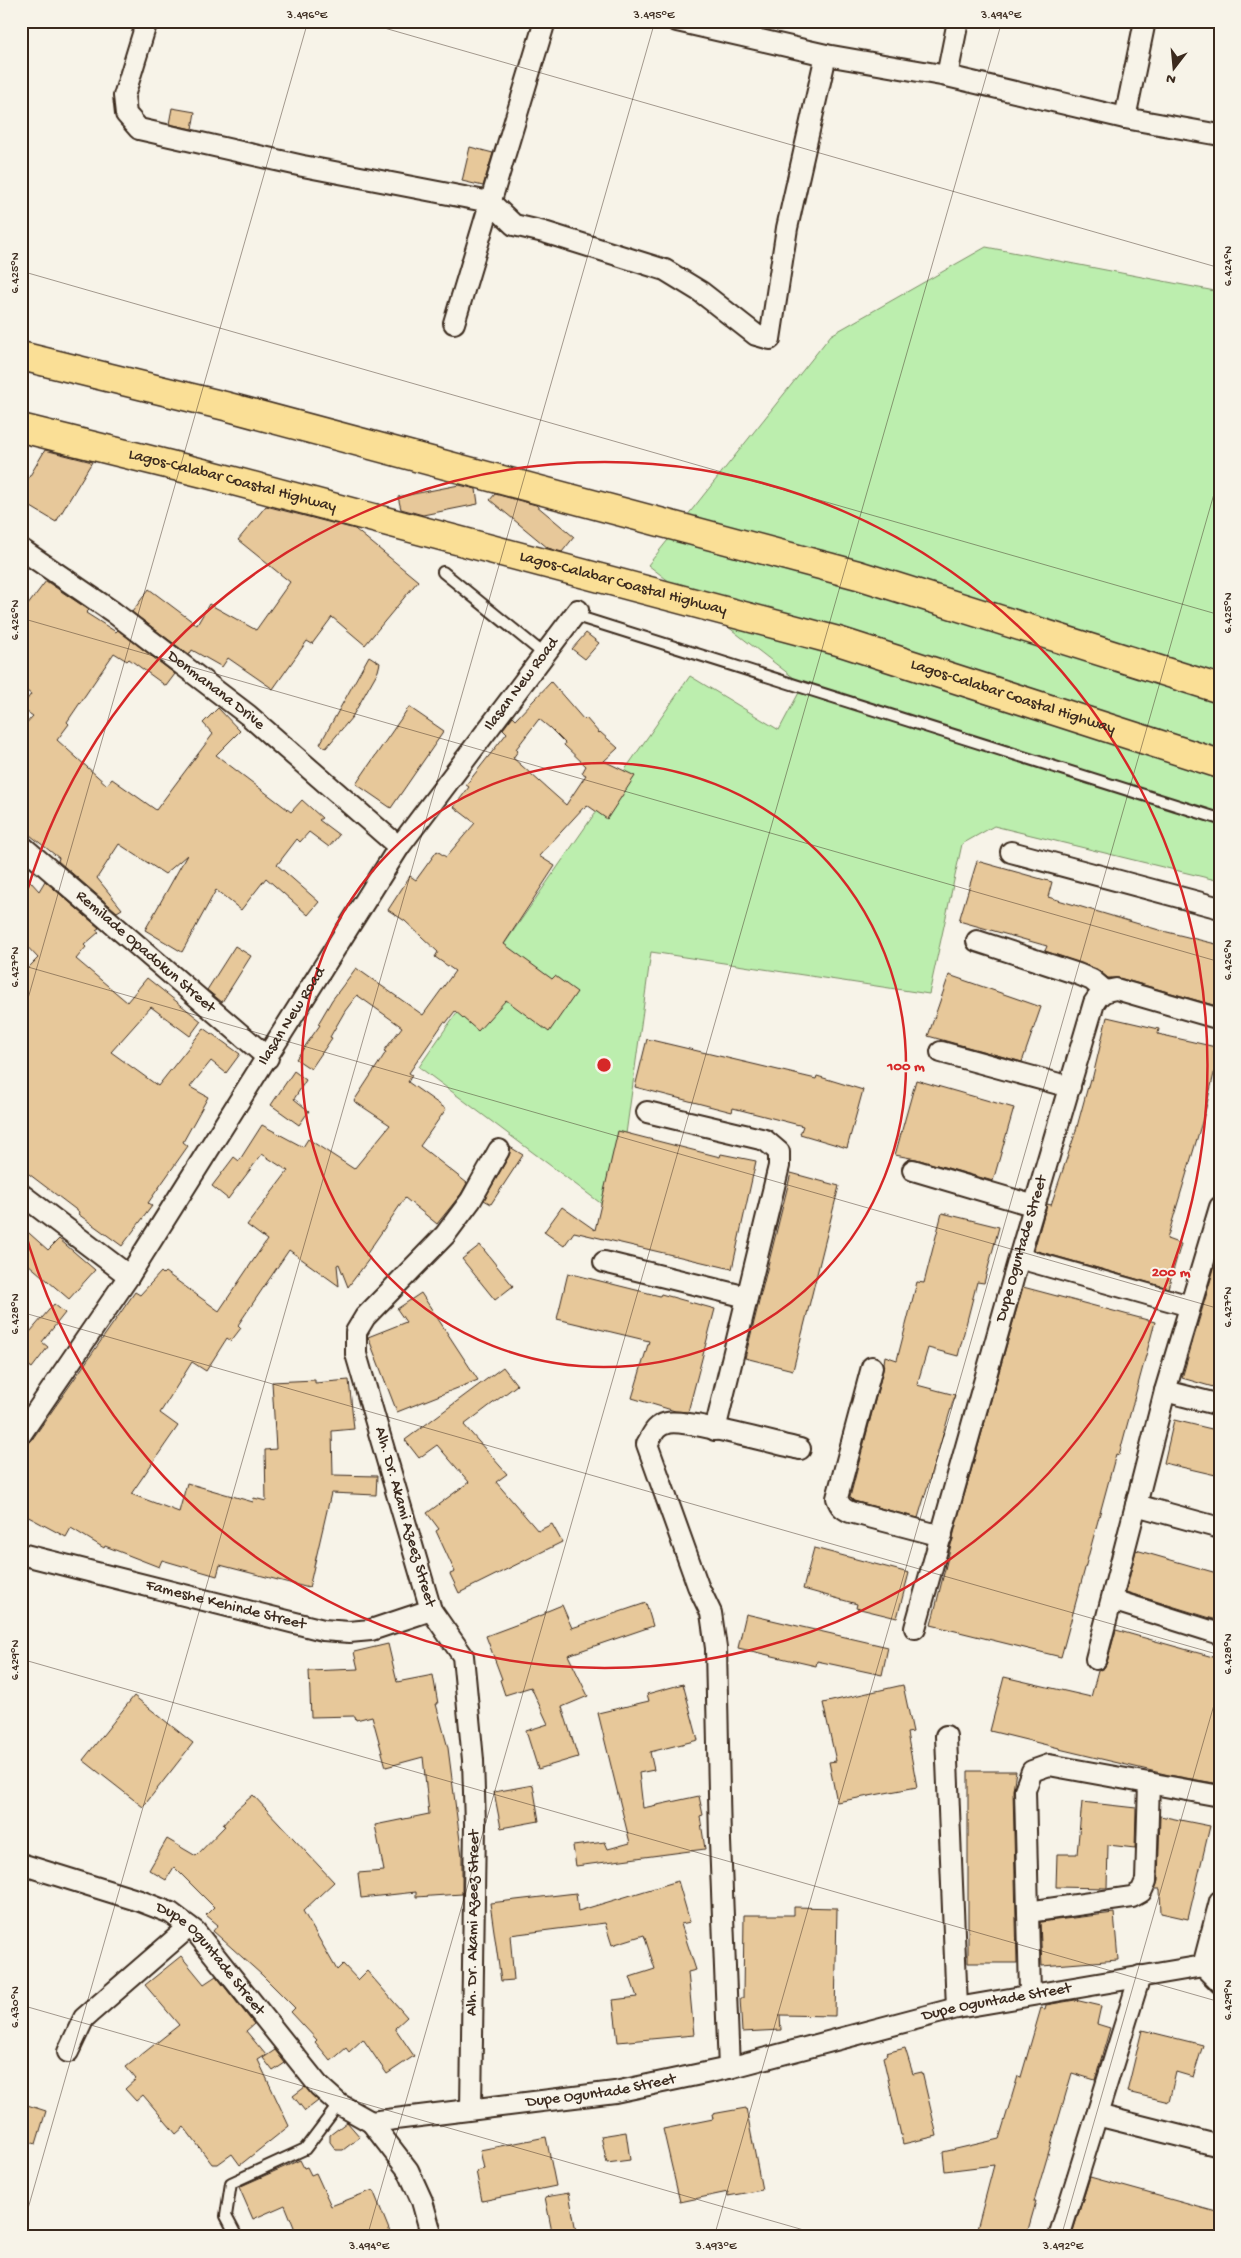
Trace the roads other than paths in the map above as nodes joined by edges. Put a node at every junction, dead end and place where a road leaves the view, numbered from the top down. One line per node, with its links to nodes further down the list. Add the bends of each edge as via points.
1 (147, 21): 10 (street, via 124,96 126,114 139,129 303,166)
2 (545, 21): 10 (street)
3 (678, 21): 6 (street)
4 (958, 21): 7 (street)
5 (1145, 21): 8 (street)
6 (826, 55): 7 (street); 10 (street, via 787,228 770,339 756,335 701,292 665,270 514,225)
7 (947, 76): 8 (street)
8 (1125, 118): 9 (street)
9 (1220, 135)
10 (490, 202): 11 (street)
11 (454, 323)
12 (21, 356): 18 (highway, via 225,406 858,575)
13 (21, 428): 19 (highway, Lagos-Calabar Coastal Highway, via 838,641)
14 (21, 549): 22 (street, Donmanana Drive, via 113,612 248,715)
15 (443, 572): 17 (lane)
16 (575, 612): 17 (street, Ilasan New Road); 20 (lane)
17 (545, 655): 22 (street, Ilasan New Road)
18 (1220, 690)
19 (1220, 764)
20 (1220, 819)
21 (21, 845): 29 (street, Remilade Opadokun Street)
22 (399, 847): 29 (street, Ilasan New Road)
23 (1011, 852): 24 (street)
24 (1220, 908)
25 (977, 940): 26 (street, via 1078,974)
26 (1105, 991): 27 (street, via 1116,989); 30 (street, Dupe Oguntade Street, via 1094,1003)
27 (1220, 1019)
28 (941, 1052): 30 (street)
29 (268, 1058): 40 (street, Ilasan New Road)
30 (1070, 1087): 35 (street, Dupe Oguntade Street)
31 (647, 1112): 41 (street, via 765,1140 779,1152 779,1166)
32 (500, 1150): 54 (street, Alh. Dr. Akami Azeez Street, via 446,1235 365,1317 356,1332 356,1354)
33 (913, 1170): 35 (street)
34 (21, 1194): 40 (street)
35 (1035, 1206): 37 (street, Dupe Oguntade Street)
36 (1220, 1207): 38 (street)
37 (1019, 1258): 42 (street); 51 (street, Dupe Oguntade Street)
38 (1212, 1260): 42 (street)
39 (604, 1262): 41 (street)
40 (129, 1276): 47 (street, Ilasan New Road)
41 (747, 1297): 46 (street)
42 (1190, 1306): 44 (street)
43 (872, 1367): 51 (street, via 837,1498 839,1504 850,1512)
44 (1165, 1391): 45 (street); 49 (street)
45 (1220, 1405)
46 (715, 1430): 48 (street); 71 (street, via 668,1422 656,1428 648,1444 711,1614 716,1648)
47 (21, 1434)
48 (800, 1449)
49 (1136, 1505): 50 (street); 53 (street)
50 (1220, 1528)
51 (942, 1536): 55 (street, Dupe Oguntade Street)
52 (21, 1554): 54 (street, Fameshe Kehinde Street, via 323,1630 372,1630)
53 (1112, 1600): 56 (street); 57 (street)
54 (430, 1610): 73 (street, Alh. Dr. Akami Azeez Street, via 463,1656 473,1760 475,1824)
55 (916, 1628)
56 (1220, 1634)
57 (1096, 1659)
58 (946, 1736): 69 (street)
59 (1150, 1783): 60 (street); 63 (street, via 1146,1881 1141,1892 1132,1897); 63 (street, via 1049,1765 1032,1771 1025,1790)
60 (1220, 1796)
61 (21, 1864): 64 (street, Dupe Oguntade Street, via 140,1901 171,1913)
62 (1220, 1901): 65 (street)
63 (1028, 1912): 68 (street)
64 (189, 1927): 70 (street, via 84,2018); 72 (street, Dupe Oguntade Street, via 319,2086)
65 (1203, 1966): 66 (street, Dupe Oguntade Street); 67 (street)
66 (1140, 1976): 68 (street, Dupe Oguntade Street); 74 (street)
67 (1220, 1983)
68 (1030, 1994): 69 (street, Dupe Oguntade Street)
69 (957, 2008): 71 (street, Dupe Oguntade Street)
70 (68, 2052)
71 (729, 2068): 73 (street, Dupe Oguntade Street, via 615,2092)
72 (339, 2104): 75 (street, Dupe Oguntade Street); 78 (lane, via 305,2149 231,2183 226,2216)
73 (470, 2109): 75 (street, Dupe Oguntade Street)
74 (1097, 2116): 76 (street); 77 (street)
75 (370, 2122): 79 (street, via 408,2170 422,2201)
76 (1220, 2146)
77 (1062, 2236)
78 (237, 2237)
79 (432, 2237)

